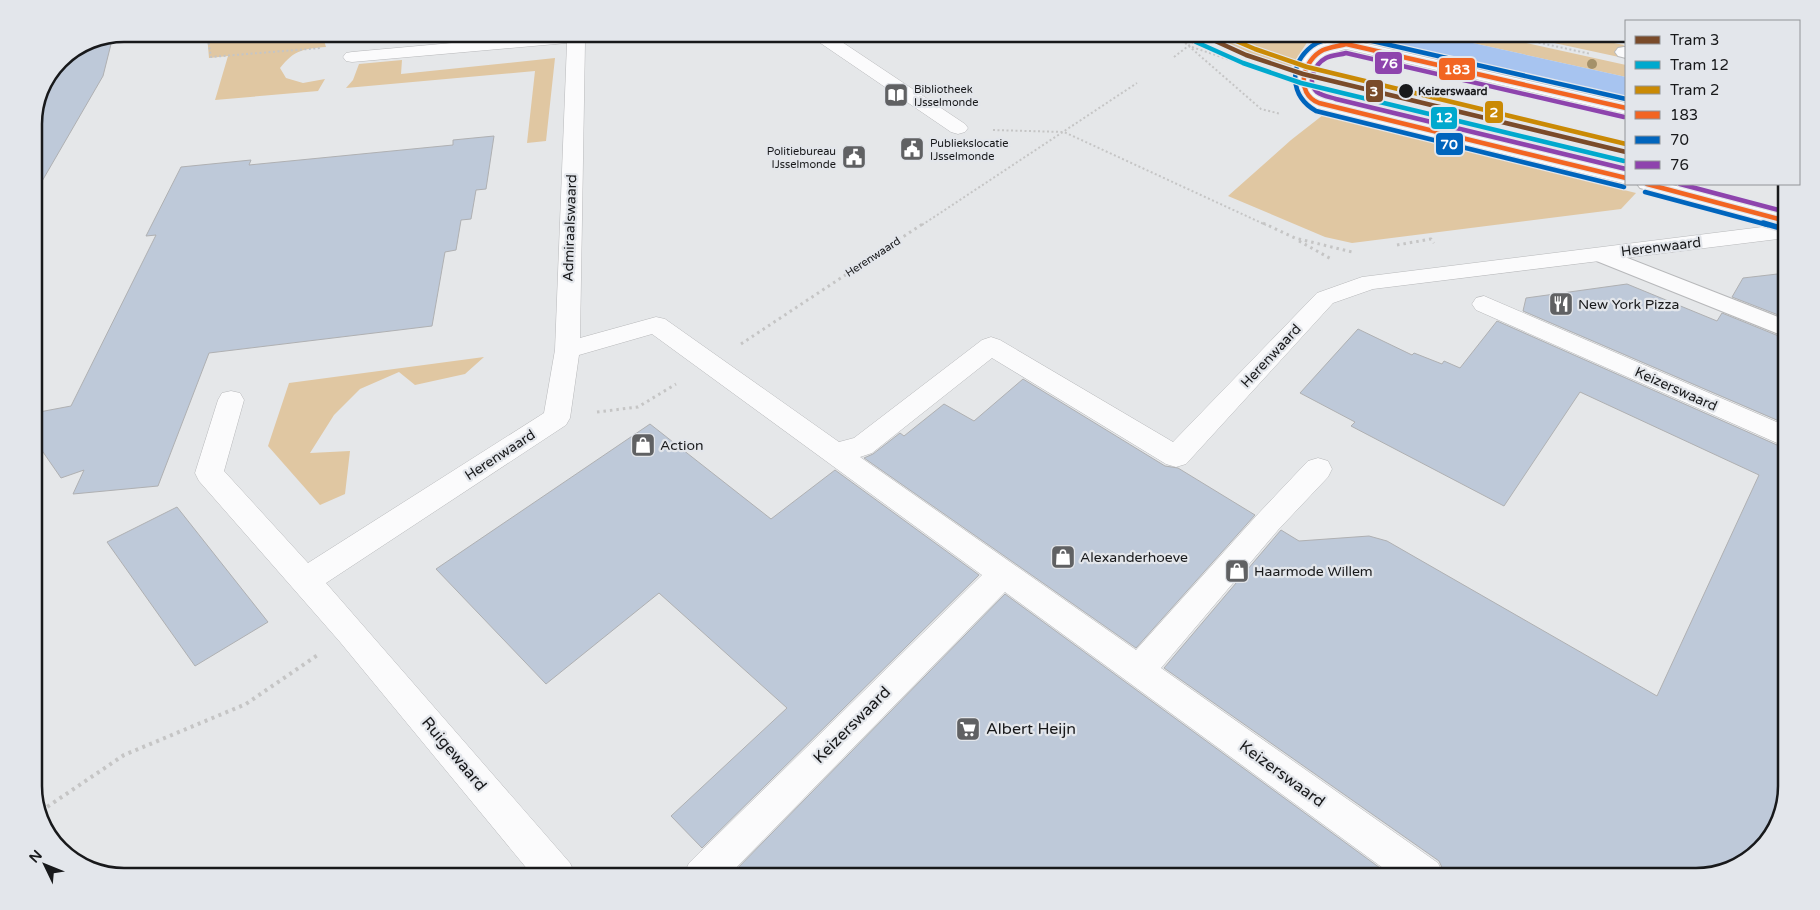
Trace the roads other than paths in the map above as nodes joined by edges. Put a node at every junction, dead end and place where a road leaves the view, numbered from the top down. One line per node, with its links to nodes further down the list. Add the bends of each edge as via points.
1 (520, 42): 4 (street)
2 (576, 42): 14 (street, Admiraalswaard)
3 (830, 42): 6 (street)
4 (352, 57)
5 (1625, 108): 7 (lane, via 1346,44 1323,50 1303,74 1303,86 1310,99 1333,107)
6 (958, 128)
7 (1625, 178)
8 (1651, 185): 9 (lane)
9 (1777, 219)
10 (1777, 232): 11 (street, Herenwaard)
11 (1602, 254): 13 (lane); 18 (street, Herenwaard, via 1370,282 1325,298 1176,457 991,346 862,446)
12 (1484, 304): 17 (street, Keizerswaard)
13 (1777, 325)
14 (567, 350): 16 (street, Admiraalswaard); 18 (street, Keizerswaard, via 656,325)
15 (231, 400): 21 (street, via 209,473)
16 (557, 418): 21 (street, Herenwaard)
17 (1777, 433)
18 (834, 453): 20 (street, Keizerswaard)
19 (1318, 469): 22 (street)
20 (1003, 574): 22 (street, Keizerswaard); 24 (street, Keizerswaard)
21 (304, 581): 23 (street, Ruigewaard)
22 (1138, 671): 25 (street, Keizerswaard)
23 (550, 868)
24 (710, 868)
25 (1414, 868)

